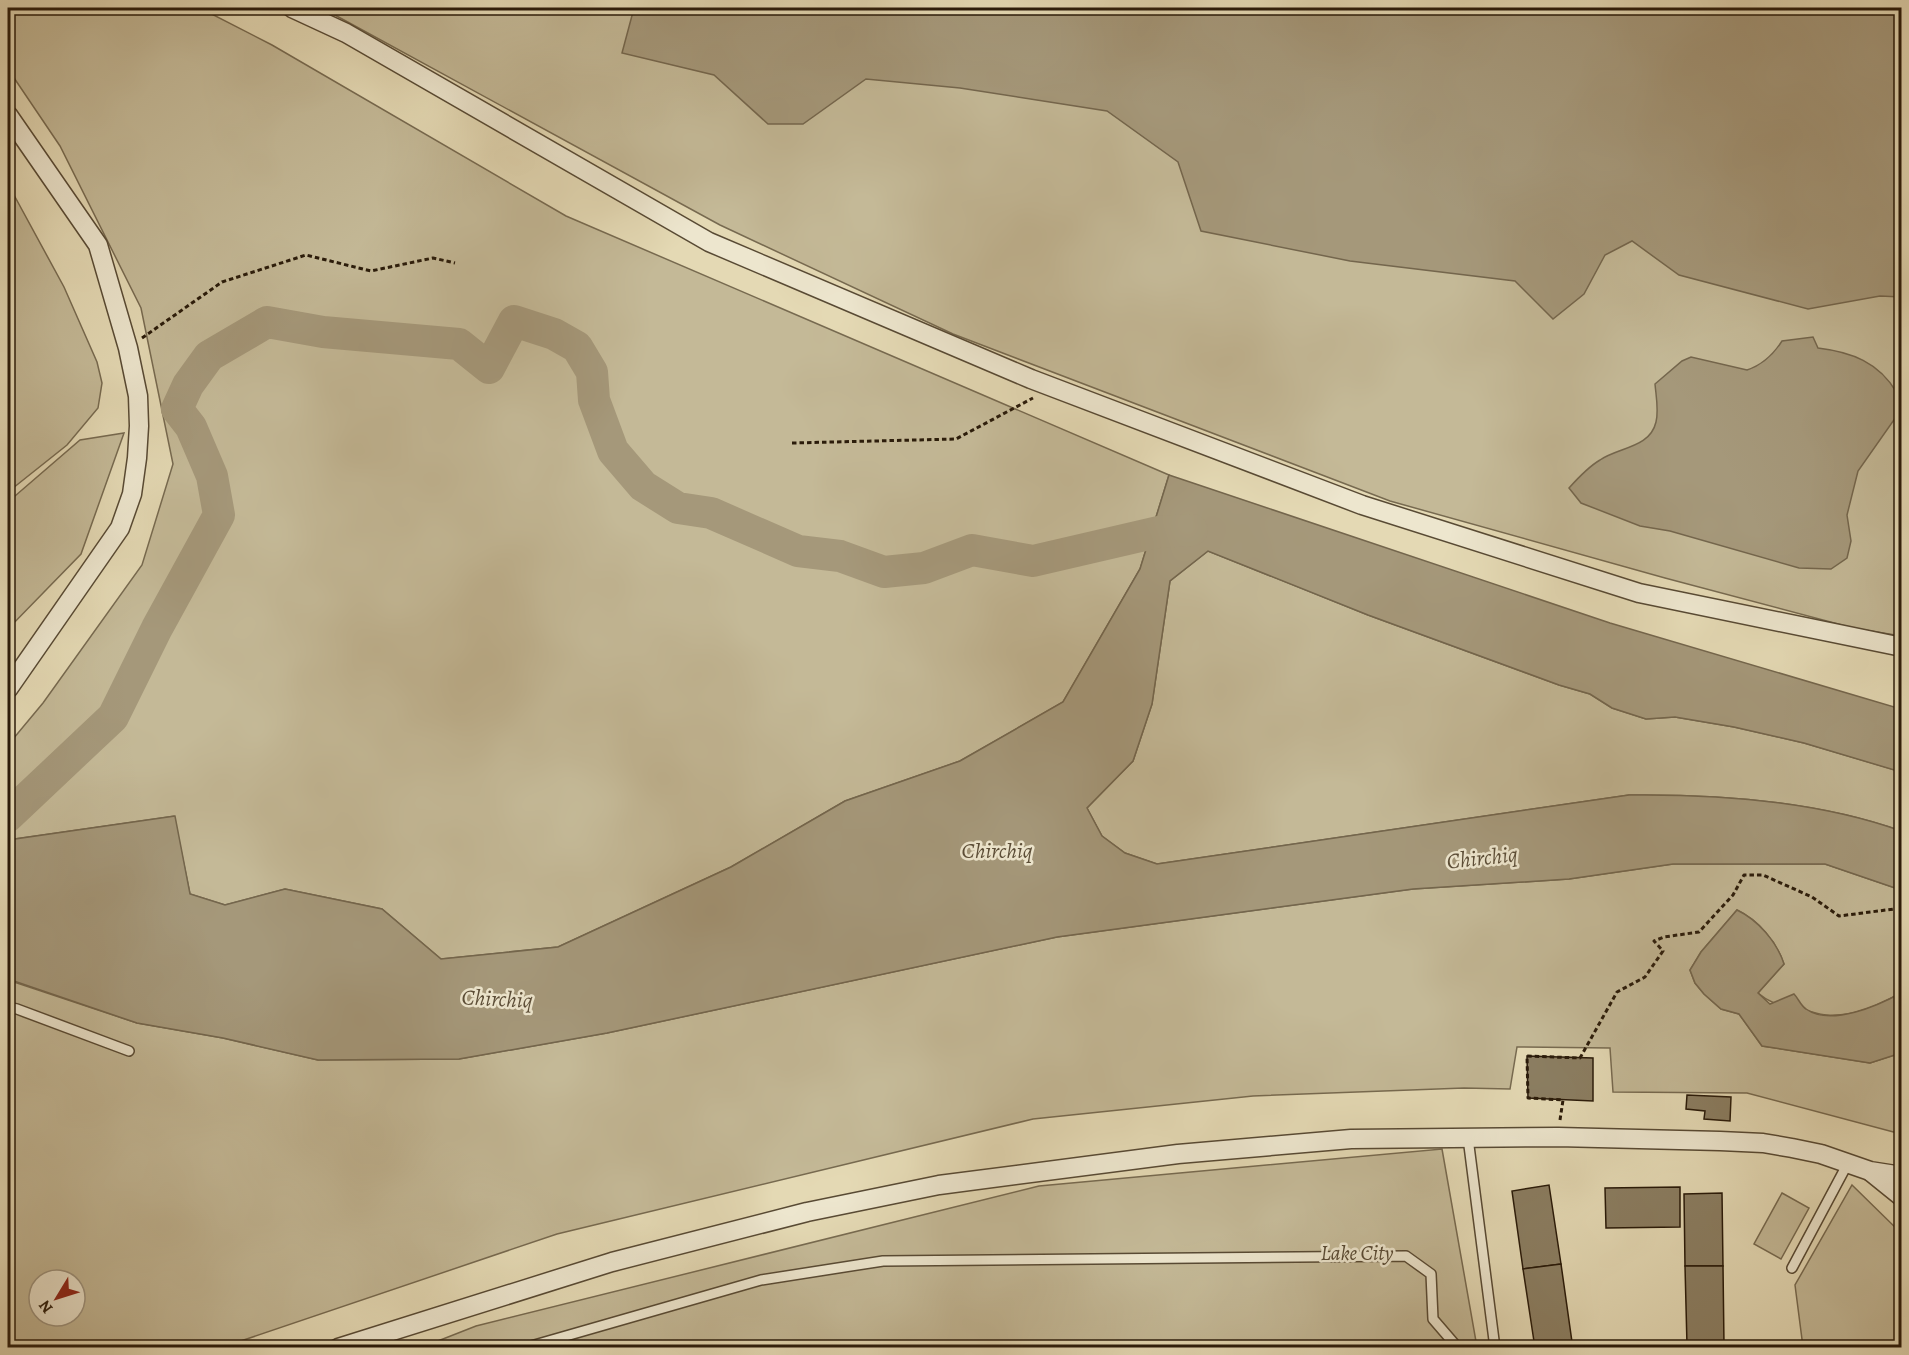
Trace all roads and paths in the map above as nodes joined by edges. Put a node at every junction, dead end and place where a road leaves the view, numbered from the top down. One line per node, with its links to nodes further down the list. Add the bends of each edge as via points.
1 (292, 8): 5 (street, via 346,33 710,242)
2 (8, 115): 4 (street, via 98,245)
3 (455, 263): 4 (path, via 433,258 371,272 306,255 222,282)
4 (128, 348): 8 (street, via 138,396 139,426 129,503 120,528)
5 (1053, 387): 6 (path, via 956,439); 7 (street, via 1362,505 1639,592)
6 (792, 443)
7 (1902, 648)
8 (8, 688)
9 (1902, 908): 12 (path, via 1839,916 1812,897 1763,875 1744,875 1733,895 1700,933 1654,941 1663,951 1645,977 1617,992 1580,1058 1527,1056 1527,1098 1563,1100)
10 (8, 1008): 11 (lane)
11 (129, 1051)
12 (1558, 1137): 13 (street); 14 (street, via 1763,1143)
13 (1468, 1138): 19 (street, via 1281,1144 939,1185 677,1244); 22 (lane)
14 (1848, 1163): 15 (street); 18 (lane)
15 (1870, 1171): 16 (street); 17 (street)
16 (1902, 1176)
17 (1902, 1197)
18 (1792, 1268)
19 (338, 1347)
20 (524, 1347): 21 (lane, via 761,1280 883,1261 1406,1256 1431,1274 1433,1319)
21 (1458, 1347)
22 (1495, 1347)

